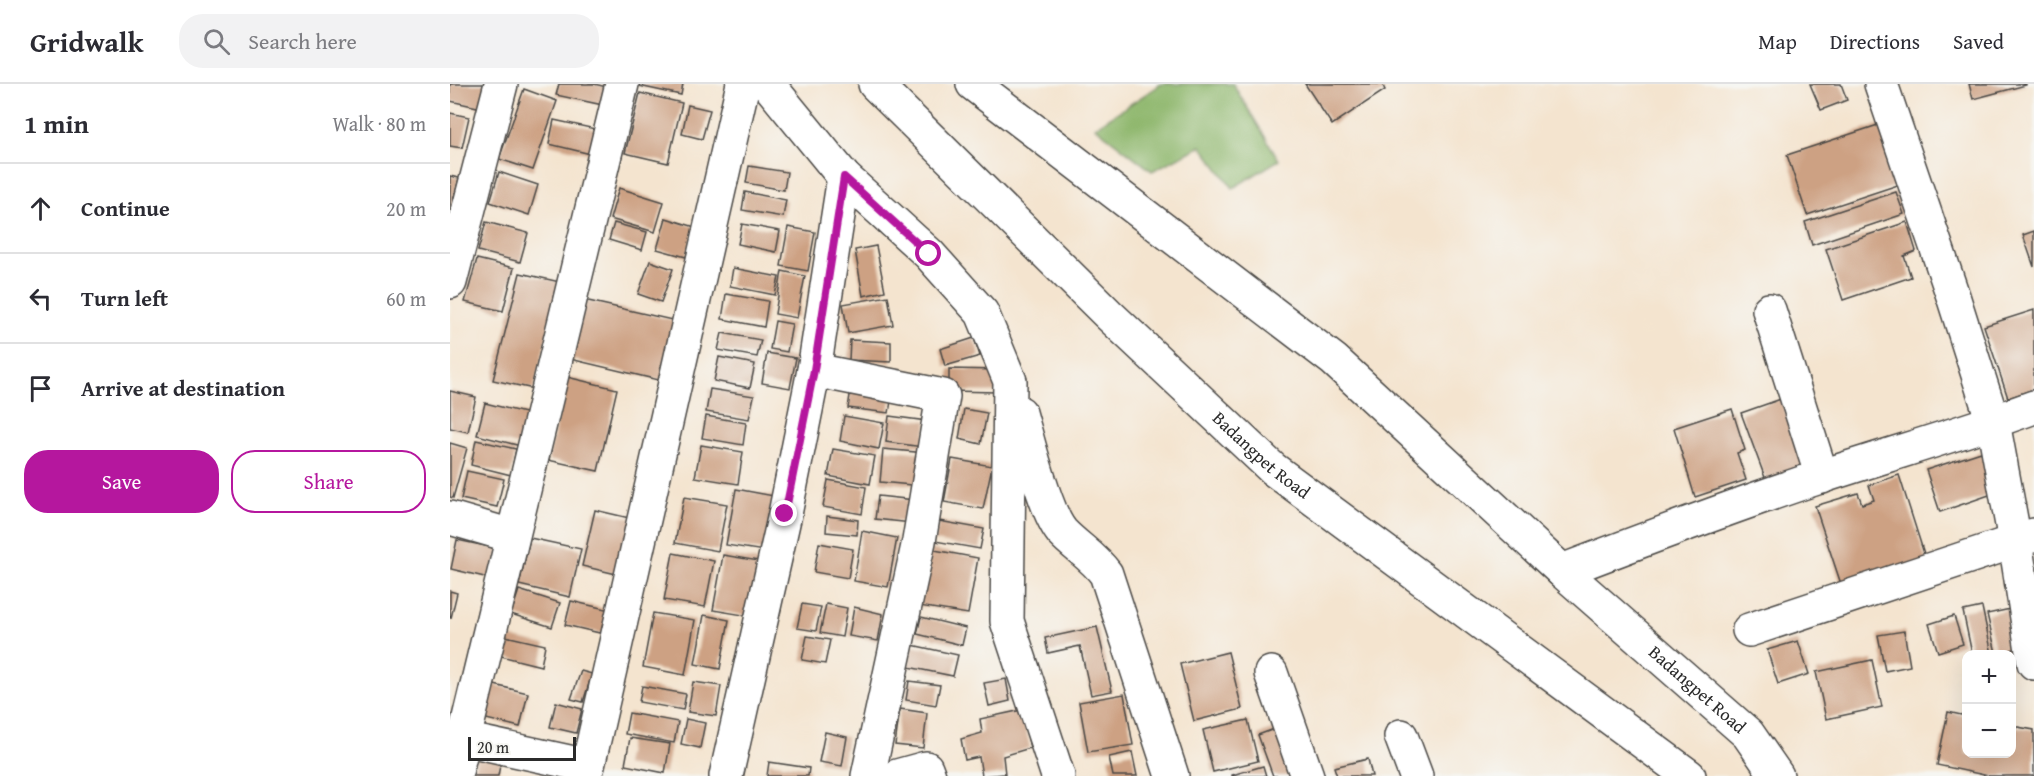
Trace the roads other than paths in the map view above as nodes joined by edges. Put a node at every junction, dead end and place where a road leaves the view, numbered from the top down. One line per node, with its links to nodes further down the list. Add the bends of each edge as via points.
1 (501, 84): 9 (street)
2 (622, 84): 17 (street)
3 (743, 84): 25 (street)
4 (768, 84): 8 (street)
5 (875, 84): 35 (street, Badangpet Road, via 1108,314 1273,469)
6 (973, 84): 19 (street, Badangpet Road, via 1334,360)
7 (1881, 84): 14 (street)
8 (844, 177): 11 (street); 12 (street, via 929,254 982,313)
9 (450, 282)
10 (1769, 310): 15 (street)
11 (814, 370): 27 (street); 28 (street, via 943,396 919,541)
12 (1010, 381): 31 (street, via 1007,621); 32 (street, via 1051,513 1061,531 1106,574)
13 (2034, 407): 14 (street)
14 (1993, 422): 15 (street); 18 (street)
15 (1822, 477): 19 (street)
16 (450, 518): 17 (street)
17 (512, 536): 24 (street)
18 (2025, 538): 20 (street); 21 (street)
19 (1562, 571): 36 (street, Badangpet Road, via 1748,734)
20 (1749, 630)
21 (2034, 663)
22 (1271, 672): 33 (street)
23 (1401, 736): 34 (street)
24 (464, 739): 25 (street); 26 (street)
25 (589, 771)
26 (455, 776)
27 (726, 776)
28 (868, 776)
29 (897, 776): 30 (street, via 926,768)
30 (928, 776)
31 (1058, 776)
32 (1172, 776)
33 (1307, 776)
34 (1416, 776)
35 (1689, 776)
36 (1777, 776)

